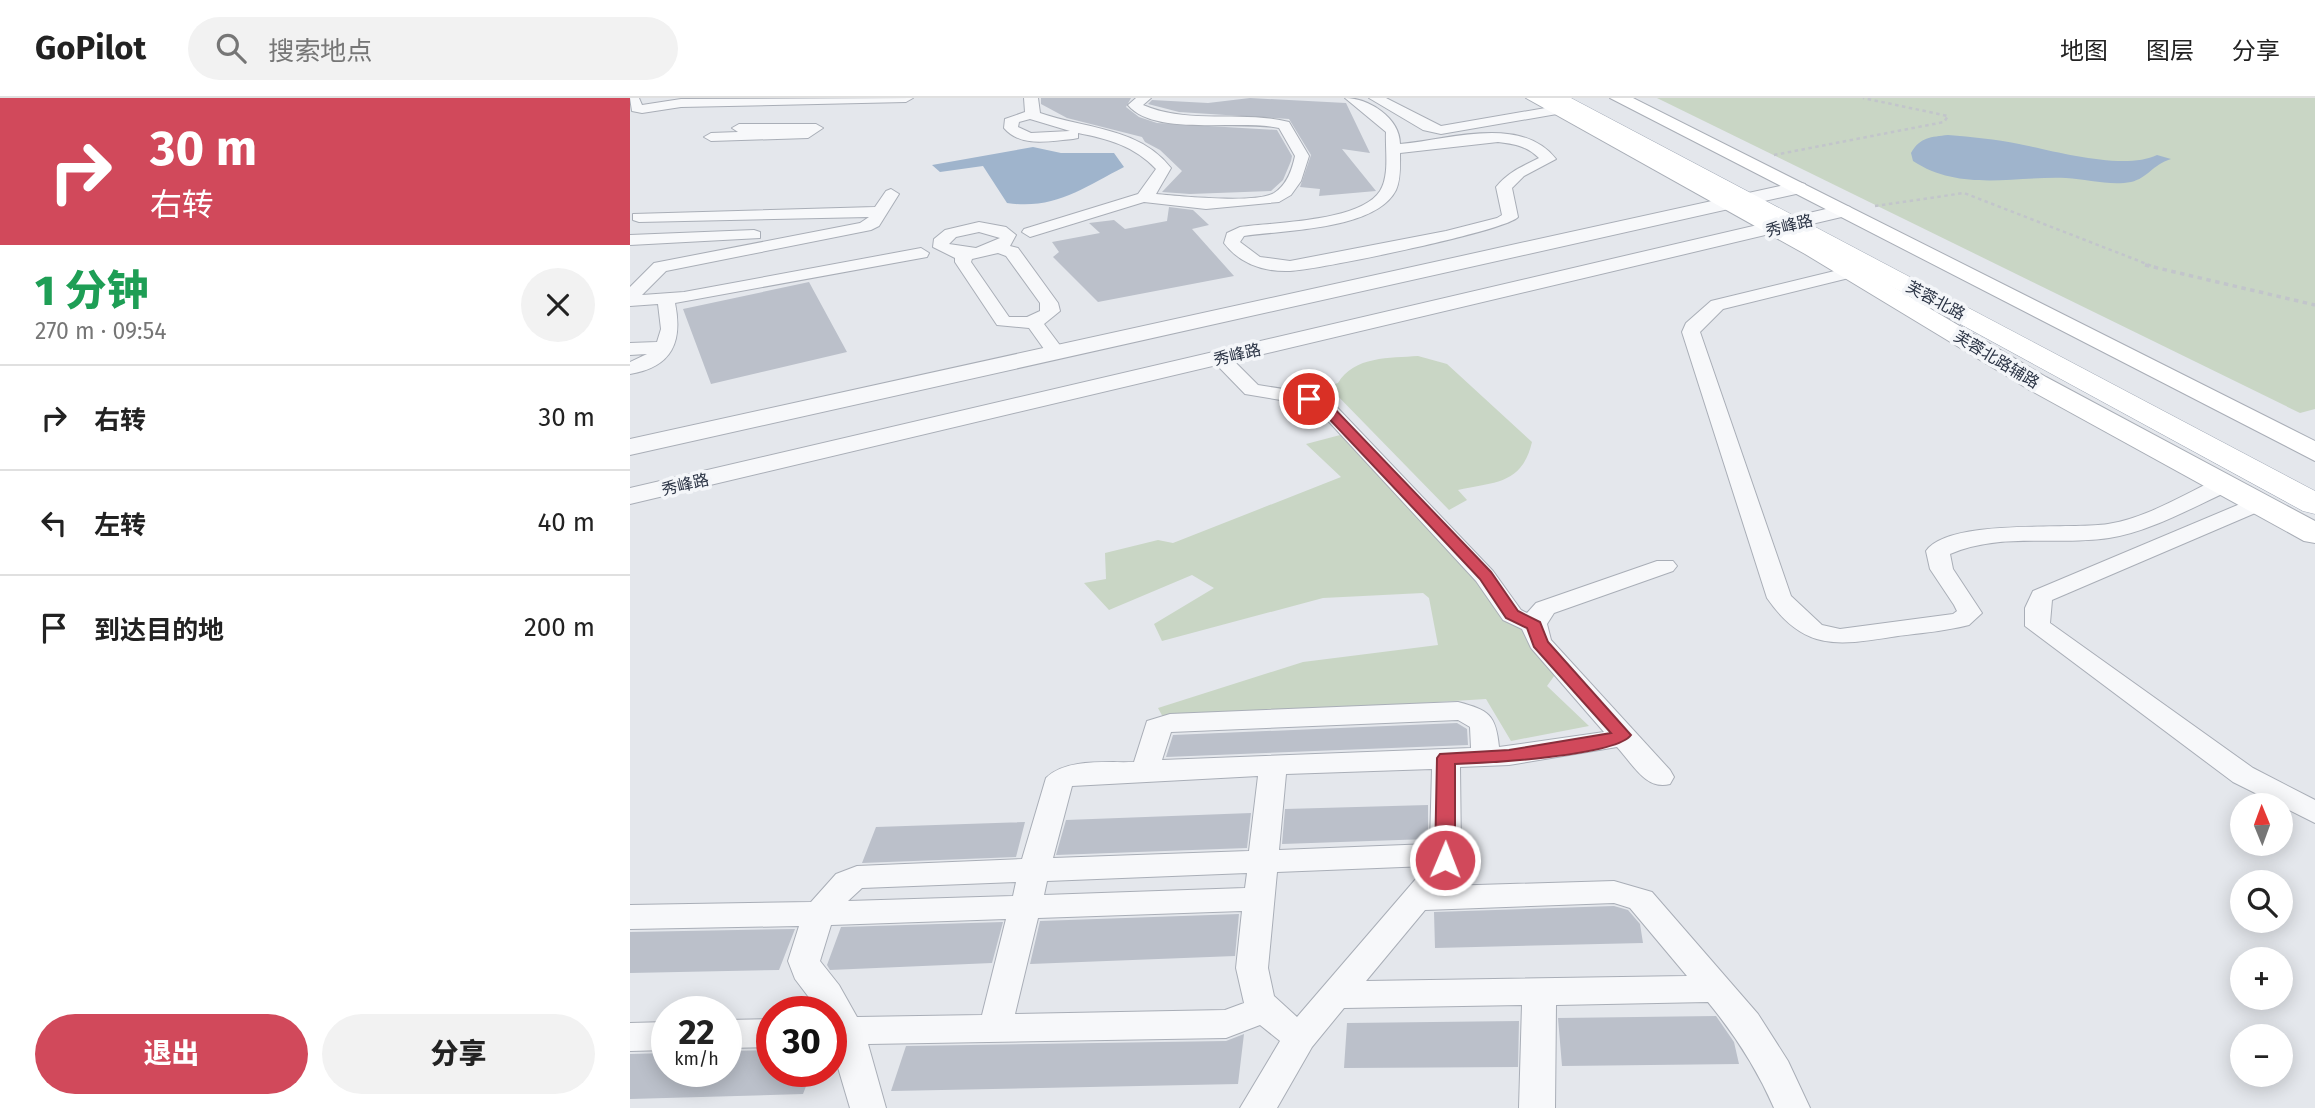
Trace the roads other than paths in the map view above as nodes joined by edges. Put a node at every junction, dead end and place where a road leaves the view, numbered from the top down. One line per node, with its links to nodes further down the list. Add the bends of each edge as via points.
1 (632, 98): 13 (street, via 637,108)
2 (906, 98): 10 (street)
3 (1031, 98): 15 (street)
4 (1144, 98): 21 (street, via 1135,105 1163,117 1284,125 1302,156 1299,172 1274,199 1206,204)
5 (1352, 98): 18 (street, via 1391,127)
6 (1376, 98): 12 (street, via 1441,130)
7 (1535, 98): 12 (main road)
8 (1590, 98): 19 (main road, 芙蓉北路)
9 (1619, 98): 19 (main road, via 1743,161)
10 (856, 99): 14 (street, via 846,108)
11 (741, 100): 13 (street); 14 (street)
12 (1556, 104): 22 (main road, 芙蓉北路)
13 (662, 106): 14 (street, via 659,112)
14 (761, 106): 17 (street, via 734,132)
15 (1034, 114): 16 (street); 16 (street, via 1012,119 1014,133)
16 (1093, 132): 21 (street, via 1148,149 1164,168)
17 (711, 137)
18 (1391, 149): 28 (street, via 1497,137 1522,141 1548,155 1547,162 1508,180 1504,187 1510,213 1507,219); 28 (street, via 1388,192 1371,206 1319,221 1240,232 1232,243 1255,262 1290,266)
19 (1787, 191): 22 (street, 秀峰路); 24 (main road, 芙蓉北路)
20 (891, 194): 23 (street)
21 (1143, 197): 30 (street)
22 (1740, 202): 27 (main road, 芙蓉北路); 33 (street, 秀峰路)
23 (880, 212): 25 (street); 31 (street, via 873,223 854,231)
24 (1832, 214): 27 (street, 秀峰路); 44 (main road); 45 (main road, 芙蓉北路)
25 (775, 215): 26 (street, via 742,212); 31 (street)
26 (634, 221)
27 (1784, 226): 34 (main road, 芙蓉北路辅路); 41 (street, 秀峰路); 49 (main road, 芙蓉北路)
28 (1447, 236): 33 (street)
29 (630, 240): 31 (street)
30 (1004, 240): 32 (street); 32 (street, via 990,228 967,229 947,235); 37 (street, via 1049,303 1049,314)
31 (750, 244): 35 (street, via 660,267)
32 (951, 250): 36 (street); 37 (street, via 1000,318 1010,323)
33 (1477, 259): 40 (street, 秀峰路)
34 (1851, 272): 46 (main road, 芙蓉北路辅路, via 2038,383); 46 (street, via 1717,305 1691,332 1779,598 1813,630 1840,637 1960,620 1970,613 1947,581 1938,551 1995,534 2110,531)
35 (630, 299): 36 (street)
36 (666, 300): 38 (street, via 671,331)
37 (1033, 321): 40 (street)
38 (661, 348): 39 (street); 42 (street, via 650,363)
39 (630, 349)
40 (1056, 352): 43 (street, 秀峰路)
41 (1220, 358): 47 (street, 秀峰路); 52 (street, via 1252,390 1325,406 1485,576 1512,615)
42 (630, 368)
43 (630, 447)
44 (2315, 452)
45 (2315, 479)
46 (2225, 484): 48 (main road, 芙蓉北路辅路)
47 (630, 496)
48 (2259, 503): 50 (main road, 芙蓉北路辅路); 59 (street, via 2042,596 2038,626 2244,775)
49 (2315, 503)
50 (2315, 534)
51 (1665, 566): 52 (street, via 1545,608)
52 (1534, 625): 53 (street, via 1540,643)
53 (1622, 735): 54 (street, via 1602,742); 58 (street)
54 (1486, 757): 55 (street); 57 (street, via 1483,724 1470,713 1458,711 1170,723 1157,727)
55 (1446, 758): 56 (street); 60 (street)
56 (1273, 765): 57 (street); 61 (street)
57 (1146, 770): 62 (street, via 1063,778 1056,785)
58 (1660, 777)
59 (2315, 813)
60 (1446, 854): 61 (street); 64 (street)
61 (1264, 859): 62 (street); 63 (street)
62 (1035, 869): 65 (street); 66 (street, via 857,877 836,892)
63 (1259, 899): 65 (street); 72 (street, via 1252,968)
64 (1417, 900): 68 (street, via 1626,894 1650,909); 70 (street)
65 (1025, 907): 66 (street); 73 (street)
66 (819, 914): 67 (street); 71 (street, via 804,961)
67 (630, 917)
68 (1717, 989): 69 (street); 82 (street, via 1761,1048)
69 (1539, 992): 70 (street); 81 (street)
70 (1335, 995): 77 (street)
71 (828, 996)
72 (1263, 1010): 73 (street, via 1226,1024); 77 (street)
73 (995, 1028): 74 (street)
74 (847, 1031)
75 (651, 1036): 76 (street)
76 (630, 1037)
77 (1300, 1037): 80 (street)
78 (847, 1052): 79 (street)
79 (868, 1108)
80 (1258, 1108)
81 (1537, 1108)
82 (1792, 1108)

